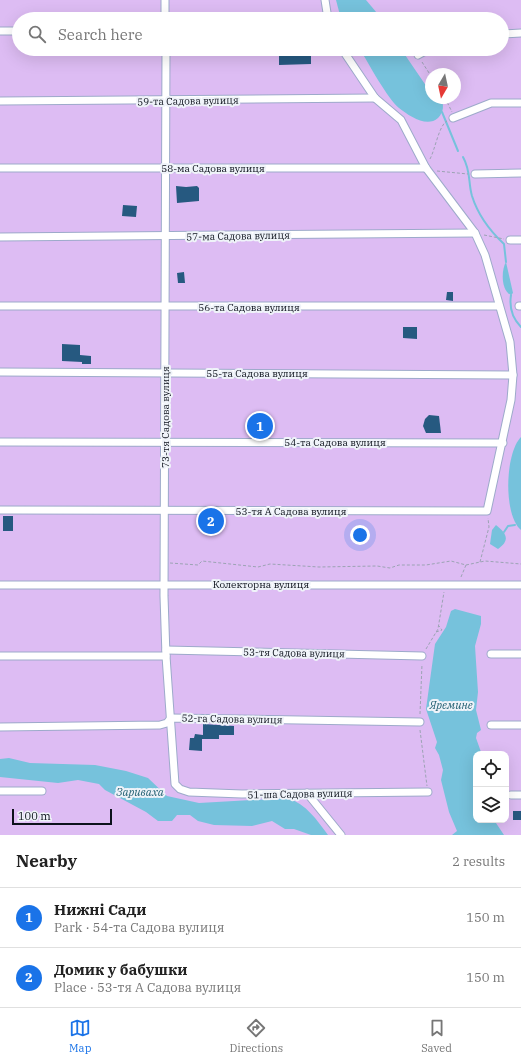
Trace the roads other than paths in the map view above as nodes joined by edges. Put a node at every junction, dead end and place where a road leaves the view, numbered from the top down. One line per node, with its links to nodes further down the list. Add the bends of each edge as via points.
1 (165, 0): 3 (street)
2 (325, 0): 4 (street)
3 (165, 12)
4 (327, 12)
5 (0, 32): 6 (street)
6 (12, 32)
7 (521, 33): 8 (street)
8 (509, 34)
9 (166, 56): 12 (street, 73-тя Садова вулиця)
10 (347, 56): 11 (street)
11 (375, 98): 12 (street, 59-та Садова вулиця); 18 (street, via 401,120)
12 (166, 101): 13 (street, 59-та Садова вулиця); 17 (street, 73-тя Садова вулиця)
13 (0, 102)
14 (521, 103): 15 (street, via 491,103)
15 (451, 119)
16 (0, 168): 17 (street, 58-ма Садова вулиця)
17 (164, 168): 18 (street, 58-ма Садова вулиця); 23 (street, 73-тя Садова вулиця)
18 (426, 168): 21 (street)
19 (475, 174): 20 (street)
20 (521, 174)
21 (475, 233): 23 (street, 57-ма Садова вулиця); 27 (street, via 485,255)
22 (0, 237): 23 (street, 57-ма Садова вулиця)
23 (165, 237): 28 (street, 73-тя Садова вулиця)
24 (507, 240): 25 (street)
25 (521, 240)
26 (0, 306): 28 (street, 56-та Садова вулиця)
27 (499, 306): 28 (street, 56-та Садова вулиця); 31 (street, via 510,342)
28 (165, 307): 30 (street, 73-тя Садова вулиця)
29 (0, 372): 30 (street, 55-та Садова вулиця)
30 (165, 373): 31 (street, 55-та Садова вулиця); 32 (street, 73-тя Садова вулиця)
31 (513, 375): 34 (street, via 512,400)
32 (166, 441): 33 (street, 54-та Садова вулиця); 34 (street, 54-та Садова вулиця); 36 (street, 73-тя Садова вулиця)
33 (0, 442)
34 (503, 443): 36 (street, 53-тя А Садова вулиця, via 487,511)
35 (0, 510): 36 (street, 53-тя А Садова вулиця)
36 (164, 511): 37 (street, 73-тя Садова вулиця)
37 (164, 584): 38 (street, Колекторна вулиця); 39 (street, Колекторна вулиця); 40 (street, 73-тя Садова вулиця)
38 (0, 585)
39 (521, 585)
40 (166, 653): 43 (street, 53-тя Садова вулиця); 44 (street, 53-тя Садова вулиця); 45 (street, 73-тя Садова вулиця)
41 (492, 654): 42 (street)
42 (521, 654)
43 (0, 656)
44 (422, 656)
45 (171, 718): 46 (street, 52-га Садова вулиця); 49 (street, 52-га Садова вулиця, via 167,723 160,725); 50 (street, 73-тя Садова вулиця)
46 (420, 722)
47 (491, 725): 48 (street)
48 (521, 725)
49 (0, 727)
50 (175, 784): 54 (street, 51-ша Садова вулиця, via 189,792)
51 (0, 791): 52 (street)
52 (42, 791)
53 (428, 792): 54 (street, 51-ша Садова вулиця)
54 (307, 793): 57 (street)
55 (512, 795): 56 (street)
56 (521, 795)
57 (341, 835)

